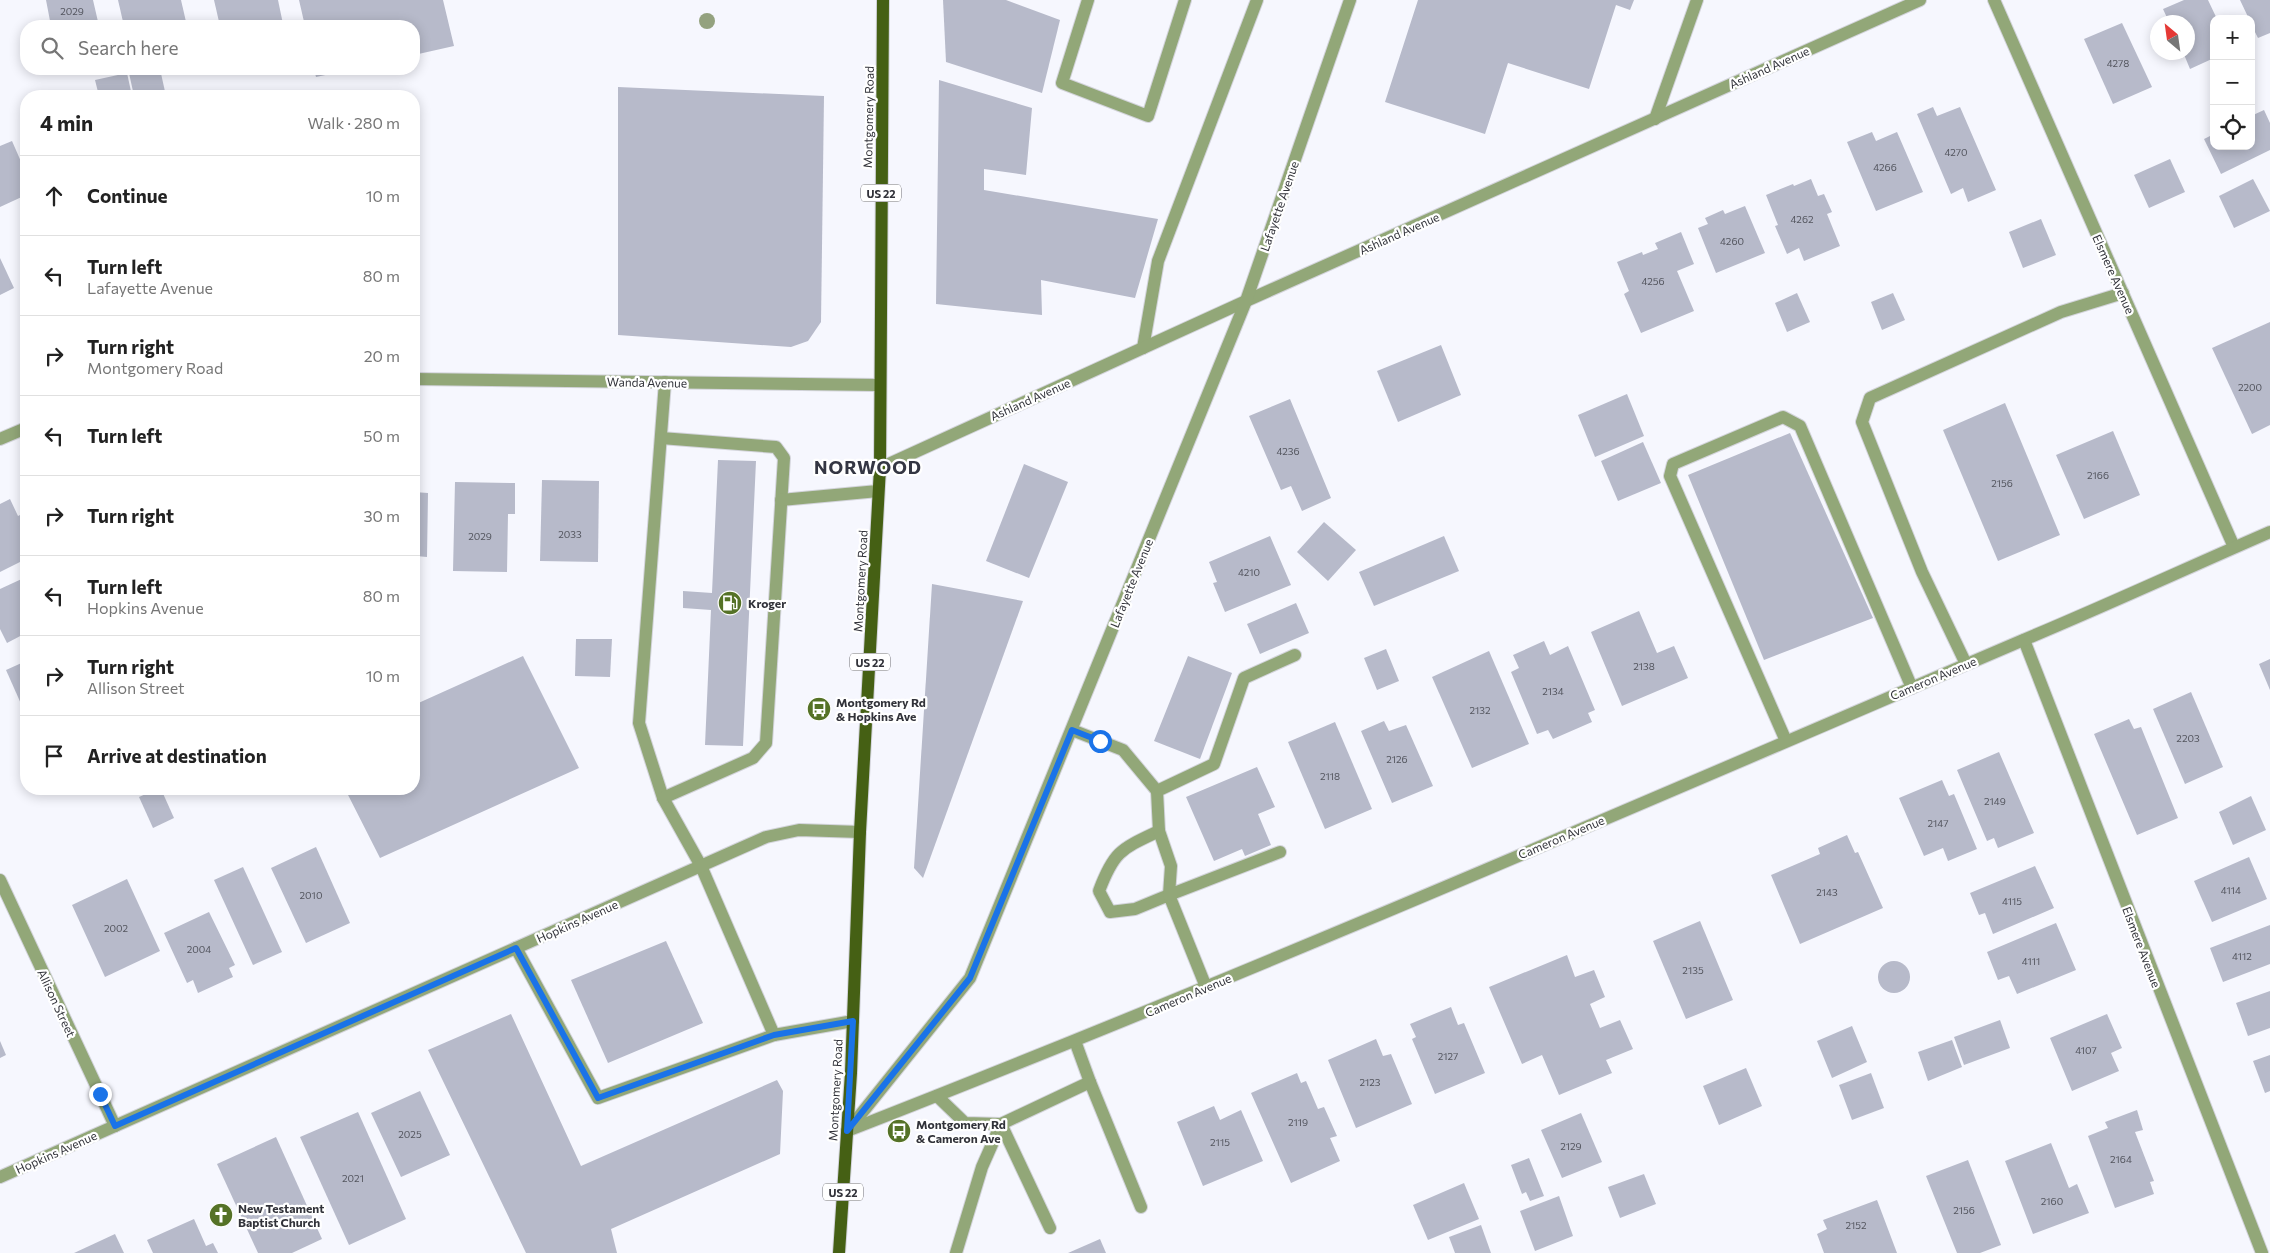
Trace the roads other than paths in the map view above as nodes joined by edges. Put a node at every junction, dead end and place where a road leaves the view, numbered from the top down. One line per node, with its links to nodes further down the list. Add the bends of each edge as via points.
1 (884, 0): 15 (main road, Montgomery Road / US 22)
2 (1088, 0): 3 (street, via 1062,82 1148,116)
3 (1185, 0)
4 (1257, 0): 12 (street, via 1158,261)
5 (1350, 0): 11 (street, Lafayette Avenue)
6 (1697, 0): 9 (street)
7 (1920, 0): 9 (street, Ashland Avenue)
8 (1994, 0): 10 (street, Elsmere Avenue)
9 (1655, 119): 11 (street, Ashland Avenue)
10 (2123, 293): 23 (street, Elsmere Avenue); 26 (street, via 2061,312 1870,398 1862,422 1922,572)
11 (1246, 301): 12 (street, Ashland Avenue); 28 (street, Lafayette Avenue)
12 (1143, 348): 19 (street, Ashland Avenue)
13 (420, 379): 14 (street, Wanda Avenue)
14 (665, 382): 15 (street, Wanda Avenue); 17 (street)
15 (879, 385): 19 (main road, Montgomery Road / US 22)
16 (20, 431): 18 (street)
17 (661, 438): 21 (street, via 776,447 784,458); 31 (street, via 639,723)
18 (0, 439)
19 (880, 468): 20 (main road, Montgomery Road / US 22)
20 (878, 490): 21 (street); 33 (main road, Montgomery Road / US 22)
21 (781, 500): 31 (street, via 766,743 753,758)
22 (2270, 532): 23 (street, Cameron Avenue)
23 (2234, 547): 24 (street, Cameron Avenue)
24 (2024, 640): 26 (street, Cameron Avenue); 53 (street, Elsmere Avenue)
25 (1295, 655): 30 (street, via 1244,678 1214,764)
26 (1966, 664): 27 (street, Cameron Avenue)
27 (1912, 688): 29 (street, Cameron Avenue); 29 (street, via 1800,426 1783,417 1673,464 1670,476)
28 (1072, 730): 30 (street, via 1123,750); 47 (street, Lafayette Avenue, via 970,978)
29 (1786, 741): 39 (street, Cameron Avenue)
30 (1157, 791): 32 (street)
31 (663, 798): 35 (street)
32 (1159, 831): 37 (street, via 1171,866); 37 (street, via 1126,846 1109,866 1099,892 1110,912 1135,909)
33 (860, 832): 35 (street, Hopkins Avenue, via 799,830 766,837); 40 (main road, Montgomery Road / US 22)
34 (1280, 852): 37 (street)
35 (701, 866): 38 (street, Hopkins Avenue); 41 (street)
36 (0, 880): 46 (street, Allison Street)
37 (1169, 896): 39 (street)
38 (516, 948): 41 (street, via 598,1098); 46 (street, Hopkins Avenue)
39 (1206, 987): 42 (street, Cameron Avenue)
40 (853, 1021): 41 (street); 47 (main road, Montgomery Road / US 22)
41 (774, 1035)
42 (1075, 1041): 43 (street); 44 (street, Cameron Avenue)
43 (1090, 1082): 45 (street); 49 (street)
44 (937, 1096): 45 (street, via 965,1123); 47 (street, Cameron Avenue)
45 (1001, 1124): 50 (street); 52 (street, via 982,1167)
46 (115, 1126): 48 (street, Hopkins Avenue)
47 (847, 1131): 51 (main road, Montgomery Road / US 22)
48 (0, 1177)
49 (1141, 1207)
50 (1050, 1228)
51 (839, 1253)
52 (956, 1253)
53 (2262, 1253)

